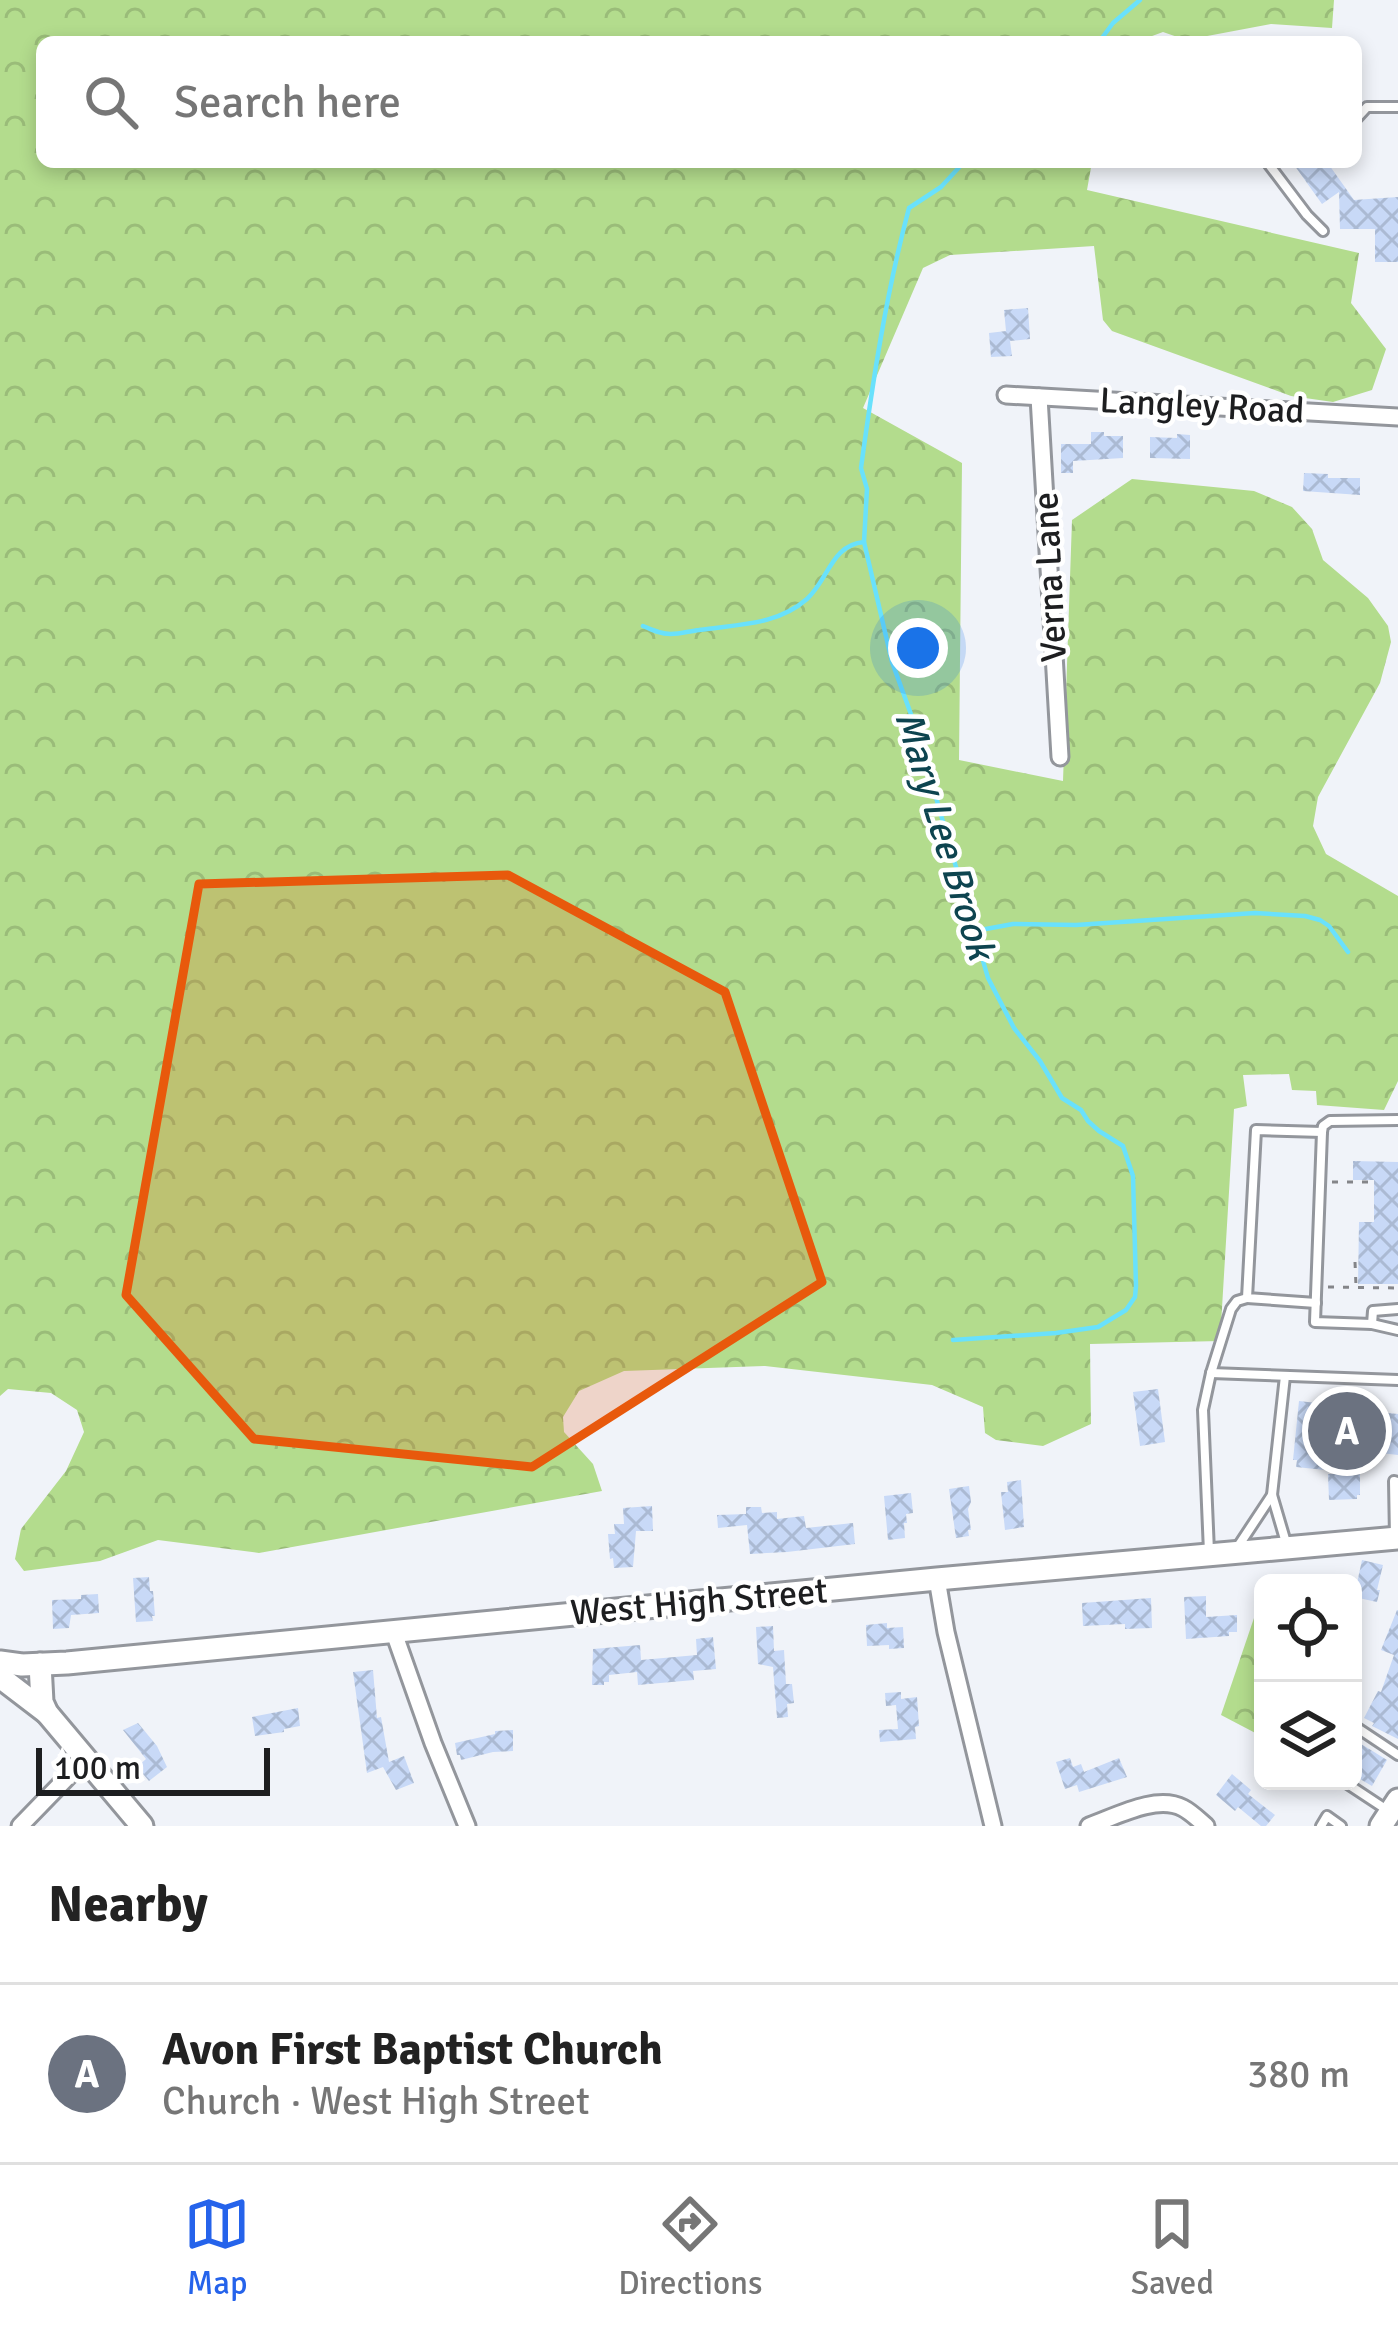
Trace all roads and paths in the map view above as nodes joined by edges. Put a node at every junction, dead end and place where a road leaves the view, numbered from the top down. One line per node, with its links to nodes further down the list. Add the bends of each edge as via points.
1 (1398, 107): 2 (lane)
2 (1362, 112)
3 (1272, 168): 4 (lane)
4 (1323, 231)
5 (1006, 395): 6 (street, Langley Road)
6 (1039, 397): 7 (street, Langley Road); 8 (street, Verna Lane)
7 (1398, 417)
8 (1060, 757)
9 (1398, 1120): 10 (lane, via 1330,1121)
10 (1322, 1132): 17 (lane, via 1256,1130); 18 (lane)
11 (1342, 1182): 12 (path)
12 (1372, 1182)
13 (1355, 1262): 15 (path)
14 (1338, 1287): 15 (path)
15 (1356, 1288): 16 (path)
16 (1398, 1288)
17 (1247, 1298): 18 (lane); 22 (lane, via 1234,1304)
18 (1316, 1303): 20 (lane, via 1316,1322)
19 (1398, 1309): 20 (lane, via 1376,1310)
20 (1372, 1324): 21 (lane)
21 (1398, 1330)
22 (1210, 1373): 23 (lane); 30 (lane, via 1203,1410)
23 (1285, 1376): 24 (lane); 26 (lane)
24 (1398, 1380)
25 (1398, 1483): 27 (lane)
26 (1272, 1496): 28 (lane); 29 (lane)
27 (1397, 1538): 28 (main road, West High Street)
28 (1287, 1547): 29 (main road, West High Street)
29 (1235, 1552): 30 (main road, West High Street)
30 (1210, 1554): 31 (main road, West High Street)
31 (937, 1579): 32 (main road, West High Street); 45 (street)
32 (393, 1630): 34 (main road, West High Street); 44 (street)
33 (0, 1662): 34 (main road, West High Street)
34 (40, 1664): 36 (main road)
35 (0, 1677): 36 (main road)
36 (47, 1713): 39 (main road)
37 (1362, 1731): 38 (lane)
38 (1398, 1755)
39 (87, 1757): 42 (street); 43 (main road)
40 (1355, 1790): 41 (lane)
41 (1391, 1817)
42 (20, 1826)
43 (142, 1826)
44 (467, 1826)
45 (993, 1826)
46 (1089, 1826): 47 (street, via 1167,1804)
47 (1206, 1826)
48 (1321, 1826): 49 (lane, via 1328,1816)
49 (1341, 1826)

